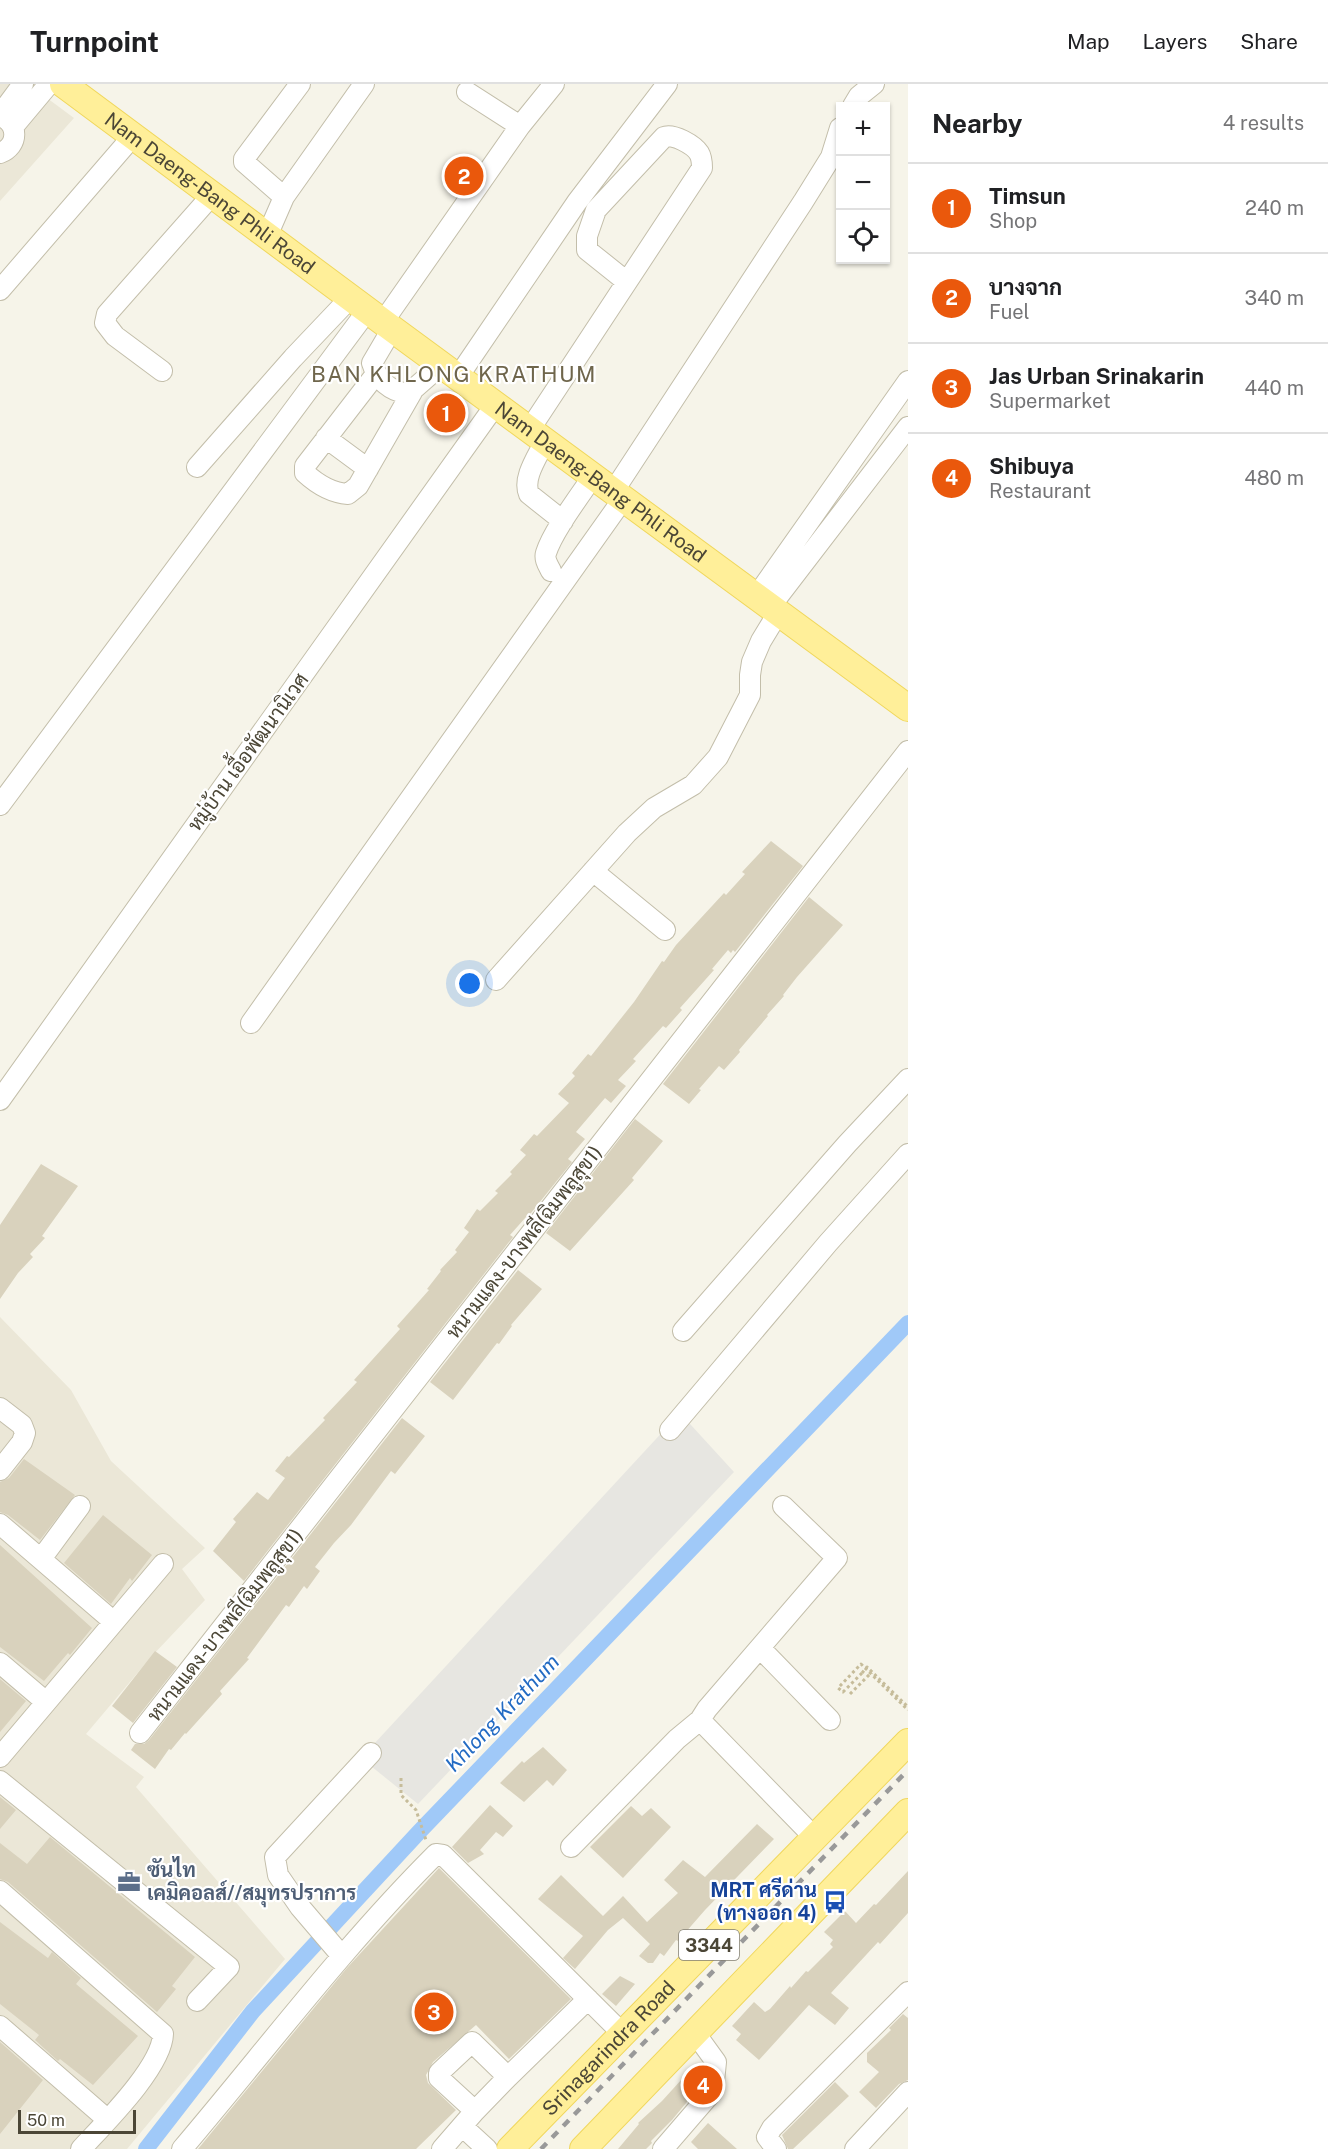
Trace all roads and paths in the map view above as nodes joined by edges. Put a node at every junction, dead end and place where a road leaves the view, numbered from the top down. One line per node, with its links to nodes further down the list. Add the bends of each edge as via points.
1 (23, 84): 11 (street)
2 (49, 84): 11 (street)
3 (63, 84): 13 (main road, Nam Daeng-Bang Phli Road)
4 (300, 84): 17 (street, via 244,159)
5 (364, 84): 17 (street)
6 (554, 84): 12 (street)
7 (667, 84): 23 (street)
8 (874, 84): 10 (street)
9 (467, 92): 12 (street)
10 (855, 102)
11 (4, 119): 15 (street, via 14,139)
12 (520, 126): 21 (street)
13 (133, 136): 16 (main road, Nam Daeng-Bang Phli Road); 20 (street)
14 (836, 141): 34 (street, via 831,157)
15 (0, 153)
16 (212, 195): 18 (main road, Nam Daeng-Bang Phli Road); 22 (street, via 107,314 105,323 115,336)
17 (284, 197): 18 (street)
18 (267, 236): 21 (main road, Nam Daeng-Bang Phli Road)
19 (627, 282): 19 (street, via 592,256 587,250 587,236 596,210 664,137 673,136 697,150 702,156 702,168); 29 (street)
20 (0, 290)
21 (373, 315): 23 (main road, Nam Daeng-Bang Phli Road); 24 (street, via 372,363); 31 (street, via 293,358); 40 (street)
22 (162, 371)
23 (449, 371): 26 (street); 27 (main road, Nam Daeng-Bang Phli Road)
24 (376, 374): 26 (street, via 387,386 399,392); 30 (street)
25 (908, 381): 37 (street)
26 (412, 392): 32 (street)
27 (496, 404): 29 (main road, Nam Daeng-Bang Phli Road); 46 (street, หมู่บ้าน เอื้อพัฒนานิเวศ)
28 (908, 427): 37 (street)
29 (538, 435): 33 (main road, Nam Daeng-Bang Phli Road); 35 (street, via 527,488)
30 (326, 438): 32 (street); 32 (street, via 306,466 305,473 314,481 348,494)
31 (197, 467)
32 (368, 469)
33 (593, 477): 34 (main road, Nam Daeng-Bang Phli Road); 35 (street)
34 (618, 496): 37 (main road, Nam Daeng-Bang Phli Road); 44 (street)
35 (563, 521): 36 (street, via 546,553)
36 (550, 571)
37 (768, 606): 38 (main road, Nam Daeng-Bang Phli Road); 41 (street, via 752,662 750,695 718,758 693,785 654,808)
38 (908, 708)
39 (908, 751): 66 (street, หนามแดง-บางพลี(ฉิมพลูสุข1))
40 (0, 805)
41 (593, 871): 42 (street); 43 (street)
42 (665, 930)
43 (496, 980)
44 (251, 1023)
45 (908, 1079): 48 (street)
46 (0, 1100)
47 (908, 1154): 50 (street)
48 (683, 1331)
49 (0, 1408): 51 (street, via 22,1425 25,1433 22,1443)
50 (670, 1430)
51 (0, 1470)
52 (80, 1506): 55 (street)
53 (783, 1506): 58 (street, via 837,1558)
54 (0, 1524): 55 (street)
55 (41, 1559): 57 (street)
56 (163, 1564): 57 (street)
57 (114, 1622): 62 (street)
58 (760, 1648): 64 (street); 65 (street)
59 (0, 1663): 62 (street)
60 (872, 1672): 61 (path, bridge); 63 (path, bridge); 63 (path, bridge, via 867,1667 862,1673 843,1692 838,1688 861,1664)
61 (850, 1694)
62 (46, 1702): 69 (street)
63 (908, 1708)
64 (700, 1720): 73 (street); 75 (street)
65 (830, 1720)
66 (140, 1733)
67 (908, 1742): 73 (main road, Srinagarindra Road / 3344)
68 (371, 1753): 77 (street, via 275,1857 278,1875)
69 (0, 1756)
70 (401, 1778): 74 (path, via 401,1795 416,1810)
71 (0, 1781): 79 (street, via 229,1967)
72 (908, 1812): 83 (main road, 3344)
73 (814, 1838): 82 (main road, Srinagarindra Road / 3344)
74 (426, 1841)
75 (571, 1847)
76 (0, 1891): 87 (street, via 163,2034 153,2064)
77 (336, 1950): 80 (street, via 440,1854); 91 (street)
78 (908, 1992): 88 (street, via 772,2128)
79 (197, 2001)
80 (580, 2002): 82 (street); 84 (street)
81 (0, 2026): 87 (street)
82 (622, 2033): 94 (main road, Srinagarindra Road / 3344)
83 (695, 2033): 89 (street, via 716,2062 713,2091); 95 (main road, 3344)
84 (508, 2077): 86 (street); 86 (street, via 472,2042 439,2073)
85 (908, 2092): 96 (street)
86 (469, 2119): 92 (street); 93 (street)
87 (108, 2120): 90 (street)
88 (771, 2143)
89 (674, 2145)
90 (81, 2149)
91 (182, 2149)
92 (442, 2149)
93 (487, 2149)
94 (510, 2149)
95 (583, 2149)
96 (855, 2149)

